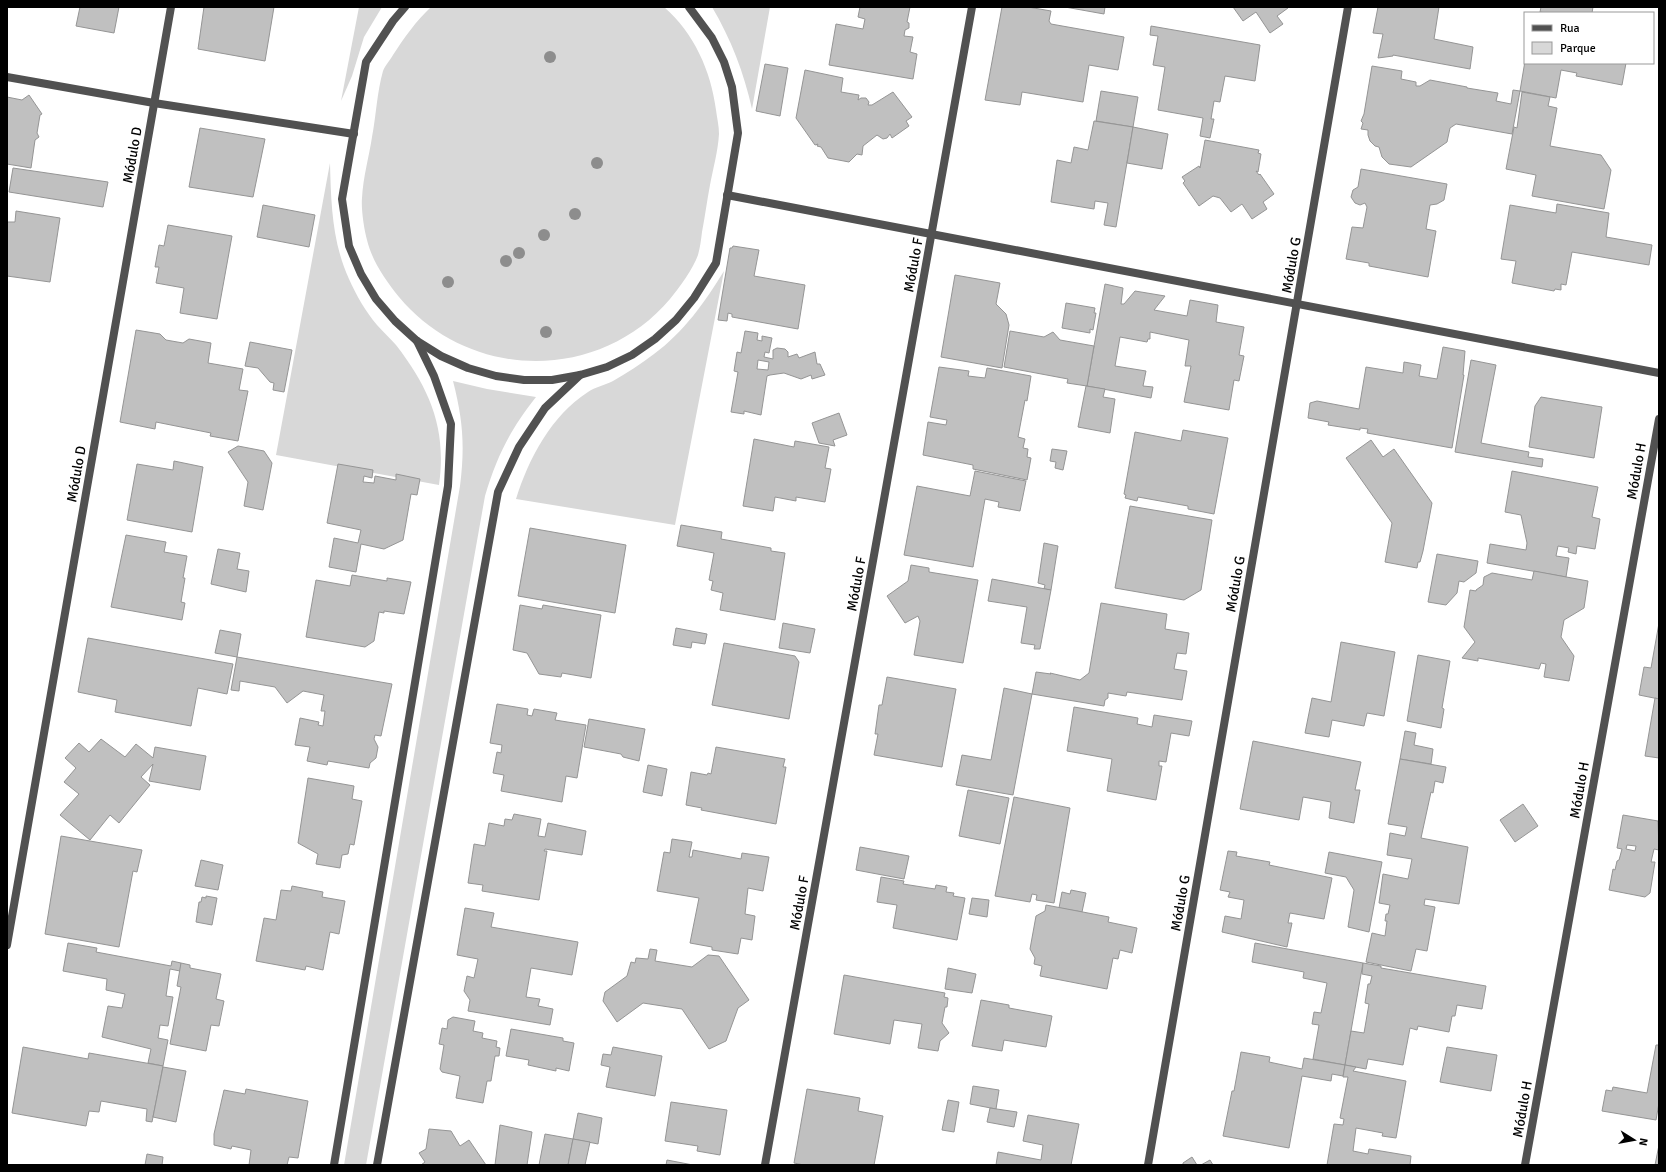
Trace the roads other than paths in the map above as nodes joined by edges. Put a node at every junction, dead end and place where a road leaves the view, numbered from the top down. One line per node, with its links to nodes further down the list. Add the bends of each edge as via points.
1 (171, 7): 7 (street, Módulo D)
2 (405, 7): 8 (street, via 366,62)
3 (689, 7): 9 (street, via 712,38 724,62 732,87 738,133)
4 (972, 7): 10 (street, Módulo F)
5 (1348, 7): 11 (street, Módulo G)
6 (7, 77): 7 (street)
7 (154, 103): 8 (street); 16 (street, Módulo D)
8 (354, 134): 12 (street, via 342,199 349,246 361,274 376,299)
9 (727, 195): 10 (street); 14 (street, via 716,263 694,298 676,320 632,355 607,367)
10 (931, 234): 11 (street); 19 (street, Módulo F)
11 (1297, 304): 13 (street); 20 (street, Módulo G)
12 (417, 341): 14 (street, via 441,356 468,368 496,376 552,380); 17 (street, via 434,376 451,424 448,486)
13 (1659, 373)
14 (580, 375): 18 (street, via 545,408 519,447 498,492)
15 (1659, 419): 21 (street, Módulo H)
16 (7, 945)
17 (334, 1165)
18 (377, 1165)
19 (765, 1165)
20 (1148, 1165)
21 (1525, 1165)

